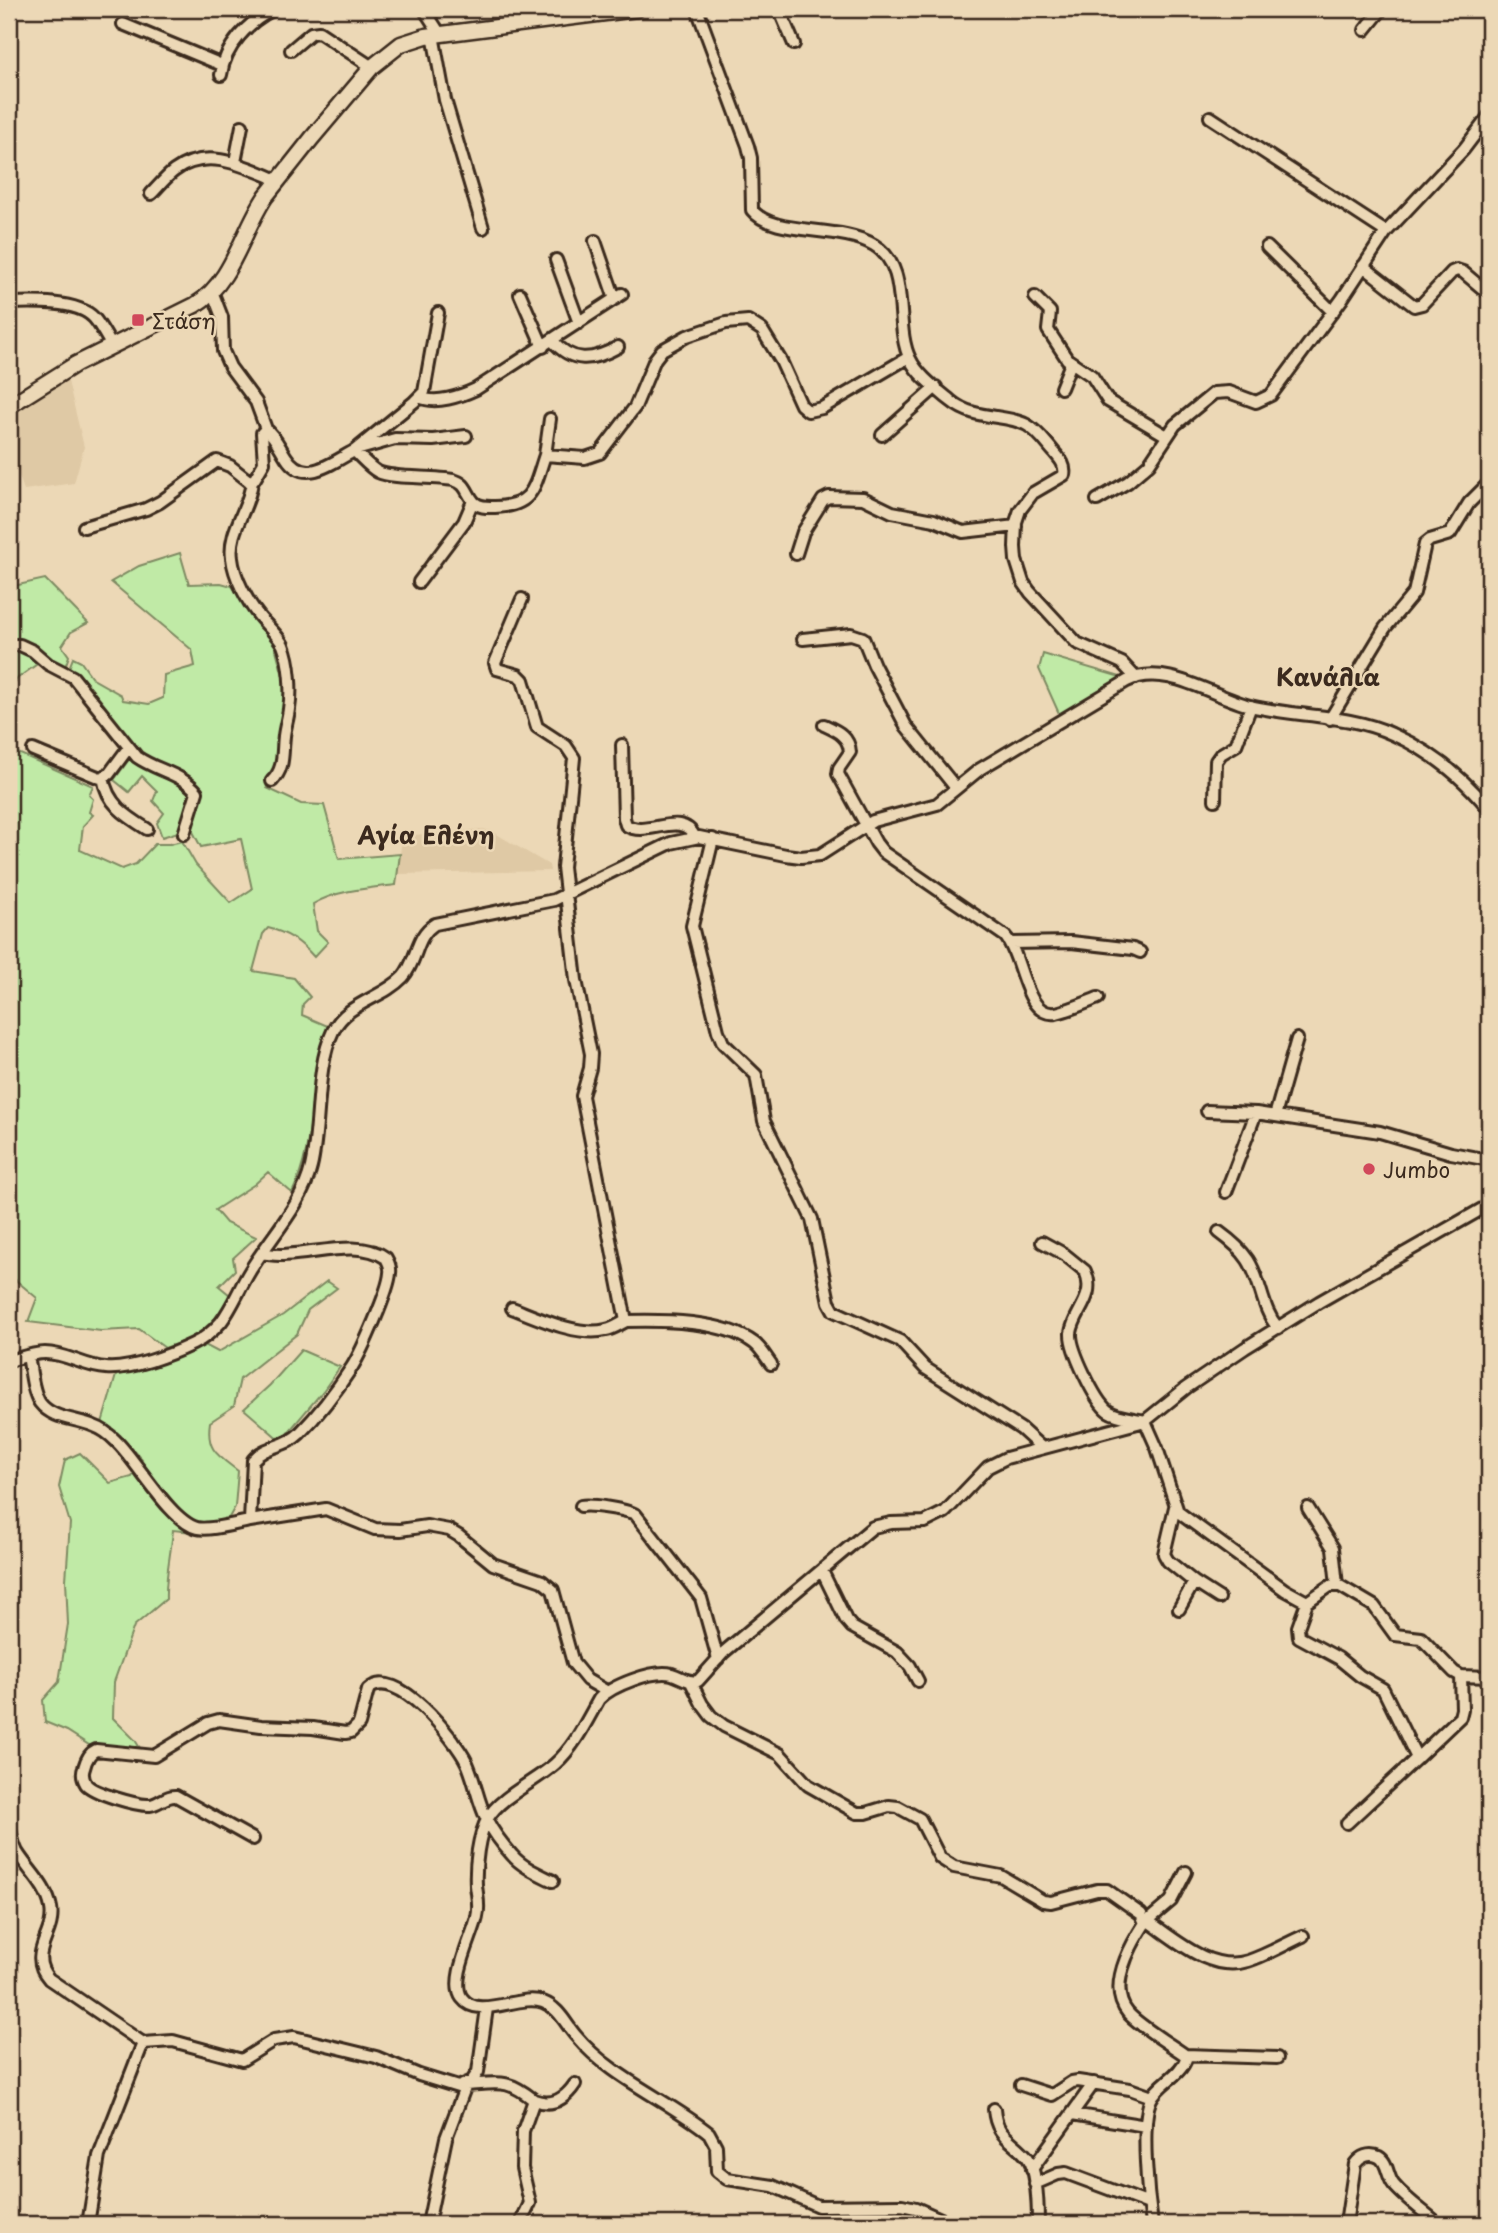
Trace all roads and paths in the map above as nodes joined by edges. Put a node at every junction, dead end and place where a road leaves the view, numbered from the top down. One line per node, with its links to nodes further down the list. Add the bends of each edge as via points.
1 (270, 9): 7 (street, via 243,32 225,57 222,70)
2 (424, 9): 9 (street)
3 (636, 9): 9 (main road)
4 (698, 9): 36 (street, via 748,146 752,210 763,221 840,232 880,250 896,281)
5 (779, 9): 10 (street)
6 (1382, 9): 8 (street)
7 (123, 24)
8 (1365, 30)
9 (437, 35): 12 (main road, via 401,44); 19 (street, via 445,100)
10 (794, 44)
11 (290, 50): 12 (street, via 319,32)
12 (372, 67): 17 (main road)
13 (1489, 116): 20 (street)
14 (1210, 117): 20 (street)
15 (242, 125): 16 (street)
16 (235, 162): 17 (street); 18 (street, via 196,161 173,172)
17 (278, 180): 25 (main road)
18 (151, 194)
19 (483, 228)
20 (1386, 232): 24 (street)
21 (595, 241): 32 (street, via 619,297)
22 (1267, 247): 30 (street)
23 (556, 260): 32 (street)
24 (1363, 266): 27 (street, via 1414,306 1422,304 1457,270); 30 (street)
25 (212, 291): 34 (main road, via 195,305); 43 (street, via 222,317 223,351 256,402)
26 (520, 294): 33 (street)
27 (1489, 294)
28 (1035, 297): 37 (street, via 1049,311 1048,330)
29 (9, 303): 34 (street, via 47,302 88,312)
30 (1333, 312): 46 (street, via 1271,394 1256,401 1228,392 1214,393 1178,421)
31 (438, 313): 40 (street, via 427,382)
32 (579, 323): 33 (street)
33 (548, 343): 35 (street, via 577,357 594,358); 40 (street, via 467,393)
34 (112, 346): 41 (main road)
35 (618, 346)
36 (909, 357): 38 (street); 48 (street, via 822,408 808,411 758,326 744,321 720,324 679,339 658,355 638,401 600,453 585,458)
37 (1071, 363): 39 (street); 46 (street, via 1092,376 1108,401)
38 (936, 387): 44 (street); 53 (street, via 965,409 1030,426 1065,466 1064,475 1033,493 1020,510)
39 (1062, 388)
40 (420, 397): 47 (street)
41 (9, 406)
42 (550, 419): 48 (street)
43 (267, 429): 47 (street, via 290,465 301,471 316,472); 49 (street, via 262,433 264,463)
44 (882, 435)
45 (466, 436): 47 (street, via 395,439)
46 (1167, 436): 51 (street, via 1144,469)
47 (354, 451): 52 (street, via 382,473 458,481)
48 (545, 455): 52 (street, via 534,490 522,502 486,507)
49 (252, 481): 54 (street, via 217,461 146,509); 68 (street, via 231,552 246,595 285,653 289,711 281,767)
50 (1489, 483): 62 (street, via 1469,503 1450,534 1425,544 1414,593 1385,628)
51 (1097, 500)
52 (473, 501): 56 (street, via 464,522)
53 (1016, 526): 55 (street, via 963,532 892,512 863,498 826,498 802,535); 60 (street, via 1016,560 1030,592 1077,643 1122,663)
54 (84, 527)
55 (796, 554)
56 (419, 582)
57 (522, 598): 77 (street, via 495,663 497,669 523,680 537,727 572,753 563,848)
58 (803, 639): 69 (street, via 851,634 863,638 906,726)
59 (9, 645): 65 (street, via 33,651 73,677)
60 (1136, 678): 61 (street, via 1162,675); 69 (street, via 1013,748)
61 (1251, 706): 62 (street); 70 (street, via 1236,745 1216,761)
62 (1330, 719): 71 (street, via 1389,732 1410,743 1457,774)
63 (824, 725): 72 (street, via 848,742 850,752 838,774)
64 (622, 745): 75 (street, via 626,825 637,829 683,825)
65 (129, 747): 67 (street); 74 (street, via 151,767 187,780 197,792)
66 (33, 750): 67 (street)
67 (103, 778): 73 (street, via 110,799)
68 (272, 780)
69 (956, 788): 72 (street, via 933,806)
70 (1215, 800)
71 (1489, 809)
72 (866, 824): 76 (street, via 816,856 786,855); 78 (street, via 883,852)
73 (147, 829)
74 (184, 834)
75 (695, 837): 76 (street); 77 (street, via 671,843)
76 (713, 839): 98 (street, via 694,913 695,941 723,1043 756,1075 764,1121 812,1219 829,1302 834,1311 900,1340 925,1368 1021,1429)
77 (566, 895): 90 (street, via 435,924 422,936 402,977 340,1020 325,1057 310,1172); 92 (street, via 591,1054 583,1086 584,1109)
78 (1012, 943): 79 (street, via 1071,942); 80 (street, via 1038,1008 1055,1013)
79 (1139, 952)
80 (1098, 998)
81 (1297, 1039): 84 (street)
82 (1207, 1111): 83 (street)
83 (1256, 1113): 84 (street); 86 (street)
84 (1275, 1116): 85 (street, via 1380,1132)
85 (1489, 1160)
86 (1226, 1192)
87 (1489, 1205): 93 (street)
88 (1220, 1233): 93 (street, via 1248,1260 1268,1317)
89 (1042, 1242): 97 (street, via 1077,1263 1087,1276 1085,1303 1071,1338 1100,1403 1117,1415)
90 (262, 1253): 94 (street, via 223,1320 195,1343 110,1368 51,1354); 102 (street, via 374,1252 386,1258 390,1273 357,1358 343,1380 297,1436 253,1460)
91 (512, 1308): 92 (street, via 594,1332)
92 (626, 1321): 96 (street, via 699,1324 730,1332 754,1343)
93 (1278, 1328): 97 (street, via 1186,1388)
94 (28, 1356): 95 (street); 102 (street, via 42,1405 109,1435 184,1520 200,1529)
95 (9, 1361)
96 (771, 1364)
97 (1145, 1421): 98 (street); 100 (street)
98 (1042, 1448): 103 (street, via 988,1467 945,1512 925,1522 873,1527)
99 (581, 1506): 109 (street, via 636,1515 701,1598)
100 (1175, 1507): 104 (street, via 1164,1555); 107 (street)
101 (1308, 1508): 105 (street, via 1333,1548)
102 (250, 1521): 114 (street, via 326,1509 375,1529 427,1525 460,1536 493,1564 542,1581 553,1590 573,1663 587,1680)
103 (821, 1571): 109 (street); 112 (street, via 852,1627 897,1652)
104 (1194, 1581): 106 (street); 108 (street)
105 (1338, 1585): 107 (street); 110 (street, via 1374,1606 1395,1635 1421,1638)
106 (1219, 1598)
107 (1307, 1602): 115 (street, via 1299,1637 1383,1689)
108 (1179, 1609)
109 (718, 1659): 113 (street, via 701,1679)
110 (1461, 1675): 111 (street); 115 (street, via 1460,1717)
111 (1489, 1677)
112 (918, 1681)
113 (691, 1682): 114 (street, via 659,1674); 122 (street, via 711,1716 780,1754 808,1785 857,1813 888,1806 919,1819 940,1858 954,1867 1001,1876 1043,1901 1107,1890)
114 (606, 1692): 116 (street, via 566,1753)
115 (1417, 1758): 117 (street)
116 (487, 1820): 119 (street, via 467,1762 437,1720 404,1693 382,1683 368,1690 359,1724 345,1733 219,1720 154,1756 96,1751 89,1755 83,1777 89,1787 140,1805 176,1796); 121 (street, via 515,1859); 124 (street, via 477,1870 478,1915 458,1986 464,2001)
117 (1348, 1823)
118 (9, 1826): 125 (street, via 15,1849 51,1906 40,1959 44,1973)
119 (253, 1839)
120 (1186, 1872): 122 (street, via 1171,1901)
121 (553, 1881)
122 (1147, 1922): 123 (street, via 1212,1961 1226,1964 1246,1962); 126 (street, via 1124,1962 1120,1999 1128,2014)
123 (1303, 1936)
124 (487, 2008): 130 (street, via 480,2067); 144 (street, via 538,2000 556,2010 577,2037 616,2071 709,2133 722,2178 768,2184 818,2206 902,2205)
125 (143, 2043): 130 (street, via 173,2041 242,2060 274,2040 295,2038 376,2057 451,2086); 141 (street, via 99,2156)
126 (1185, 2055): 127 (street); 132 (street, via 1184,2066)
127 (1277, 2058)
128 (1094, 2083): 131 (street, via 1075,2081 1052,2095); 132 (street); 135 (street)
129 (575, 2084): 133 (street, via 560,2100)
130 (466, 2085): 133 (street, via 510,2084); 142 (street, via 446,2138)
131 (1021, 2085)
132 (1152, 2097): 136 (street)
133 (534, 2100): 143 (street, via 523,2131 522,2168 530,2203)
134 (994, 2109): 137 (street, via 1003,2136 1027,2156)
135 (1072, 2114): 136 (street); 137 (street)
136 (1146, 2126): 139 (street)
137 (1032, 2169): 138 (street)
138 (1035, 2184): 139 (street, via 1066,2173); 145 (street)
139 (1149, 2204): 146 (street)
140 (1436, 2222): 147 (street, via 1393,2183 1385,2164 1371,2155 1355,2164)
141 (88, 2224)
142 (428, 2224)
143 (520, 2224)
144 (951, 2224)
145 (1038, 2224)
146 (1152, 2224)
147 (1346, 2224)

